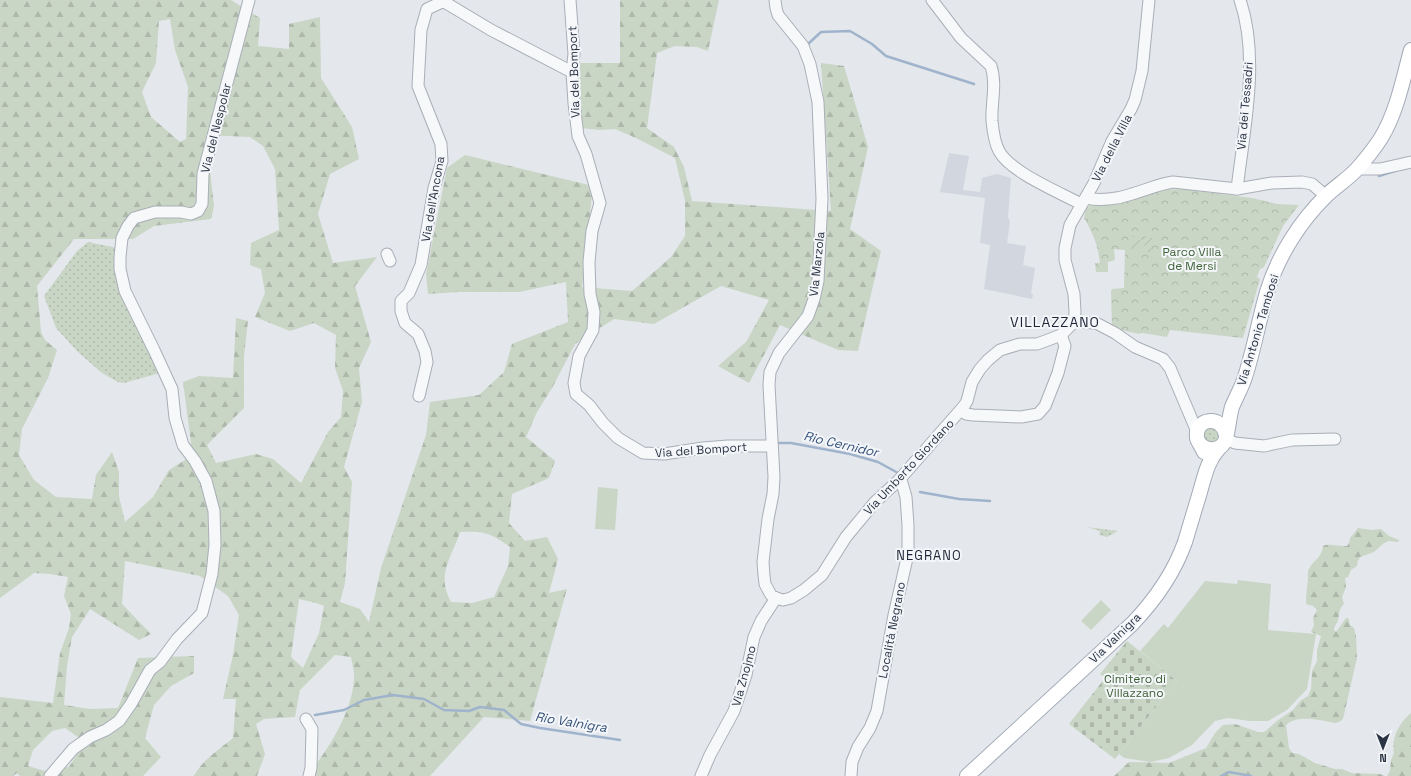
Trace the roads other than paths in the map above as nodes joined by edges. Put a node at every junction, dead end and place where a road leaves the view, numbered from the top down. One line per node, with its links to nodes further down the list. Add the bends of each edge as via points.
1 (249, 0): 30 (street, Via del Nespolar, via 204,174 202,204 198,211 191,214 155,212 134,218 122,238 120,269 125,291 167,376 183,445 206,481 214,511 215,545 212,574 202,613 150,670 119,721 73,749)
2 (570, 0): 9 (street, Via del Bomport, via 574,54)
3 (775, 0): 25 (street, Via Marzola, via 778,14 802,46 810,64 818,102 822,199 818,281 814,299 808,316 779,353 770,372)
4 (932, 0): 14 (street, via 961,38 992,66 992,121 999,151 1015,168)
5 (1150, 0): 14 (street, Via della Villa, via 1142,71 1132,109 1112,141 1094,183)
6 (1240, 0): 12 (street, Via dei Tessadri, via 1247,25 1250,70)
7 (442, 1): 9 (street, via 490,30); 17 (street, Via dell'Ancona, via 427,9 421,30 418,86 441,144 442,161 434,188 422,265 409,293 401,301 405,323 418,334 425,351 427,362)
8 (1411, 50): 11 (main road, Via Antonio Tambosi, via 1387,128)
9 (572, 72): 25 (street, Via del Bomport, via 578,136 600,203 592,231 589,262 590,294 594,312 593,330 580,356 574,383 576,394 618,438 643,453 664,454 728,446)
10 (1411, 162): 11 (street, via 1380,169)
11 (1357, 169): 13 (main road, Via Antonio Tambosi)
12 (1237, 189): 13 (street, via 1272,183 1302,182 1312,184); 14 (street, via 1173,182 1126,196)
13 (1326, 196): 18 (main road, Via Antonio Tambosi, via 1296,232 1273,277 1245,377)
14 (1083, 201): 15 (street, Via della Villa, via 1070,225 1065,248 1065,260 1074,291)
15 (1074, 322): 16 (street); 20 (street, via 1096,323 1163,359 1170,368)
16 (1061, 335): 19 (street, Via Umberto Giordano, via 1037,344 1020,344 1000,350 980,369 972,382 967,401); 19 (street, via 1065,346 1058,373 1045,406 1038,414 1021,417 973,415)
17 (420, 396)
18 (1232, 406): 21 (main road, via 1226,416); 24 (main road, Via Antonio Tambosi)
19 (960, 410): 27 (street, Via Umberto Giordano)
20 (1188, 412): 21 (street); 23 (street)
21 (1211, 422): 23 (main road, via 1199,428); 24 (main road, via 1224,427)
22 (1334, 439): 24 (street, via 1292,440 1264,446)
23 (1199, 440): 24 (main road, via 1212,450); 26 (main road)
24 (1224, 440): 26 (main road, Via Valnigra)
25 (772, 446): 28 (street, Via Marzola, via 773,494 763,562 765,584)
26 (1208, 464): 34 (main road, Via Valnigra, via 1185,542 1174,568 1155,597 1132,624)
27 (900, 480): 28 (street, Via Umberto Giordano, via 875,502 815,581 791,598 783,600); 33 (street, Località Negrano, via 906,497 908,554 894,614 877,711 852,762)
28 (774, 596): 32 (street, Via Znojmo, via 754,637 746,675 734,711)
29 (306, 719): 31 (street, via 312,729)
30 (50, 776)
31 (309, 776)
32 (701, 776)
33 (851, 776)
34 (967, 776)

